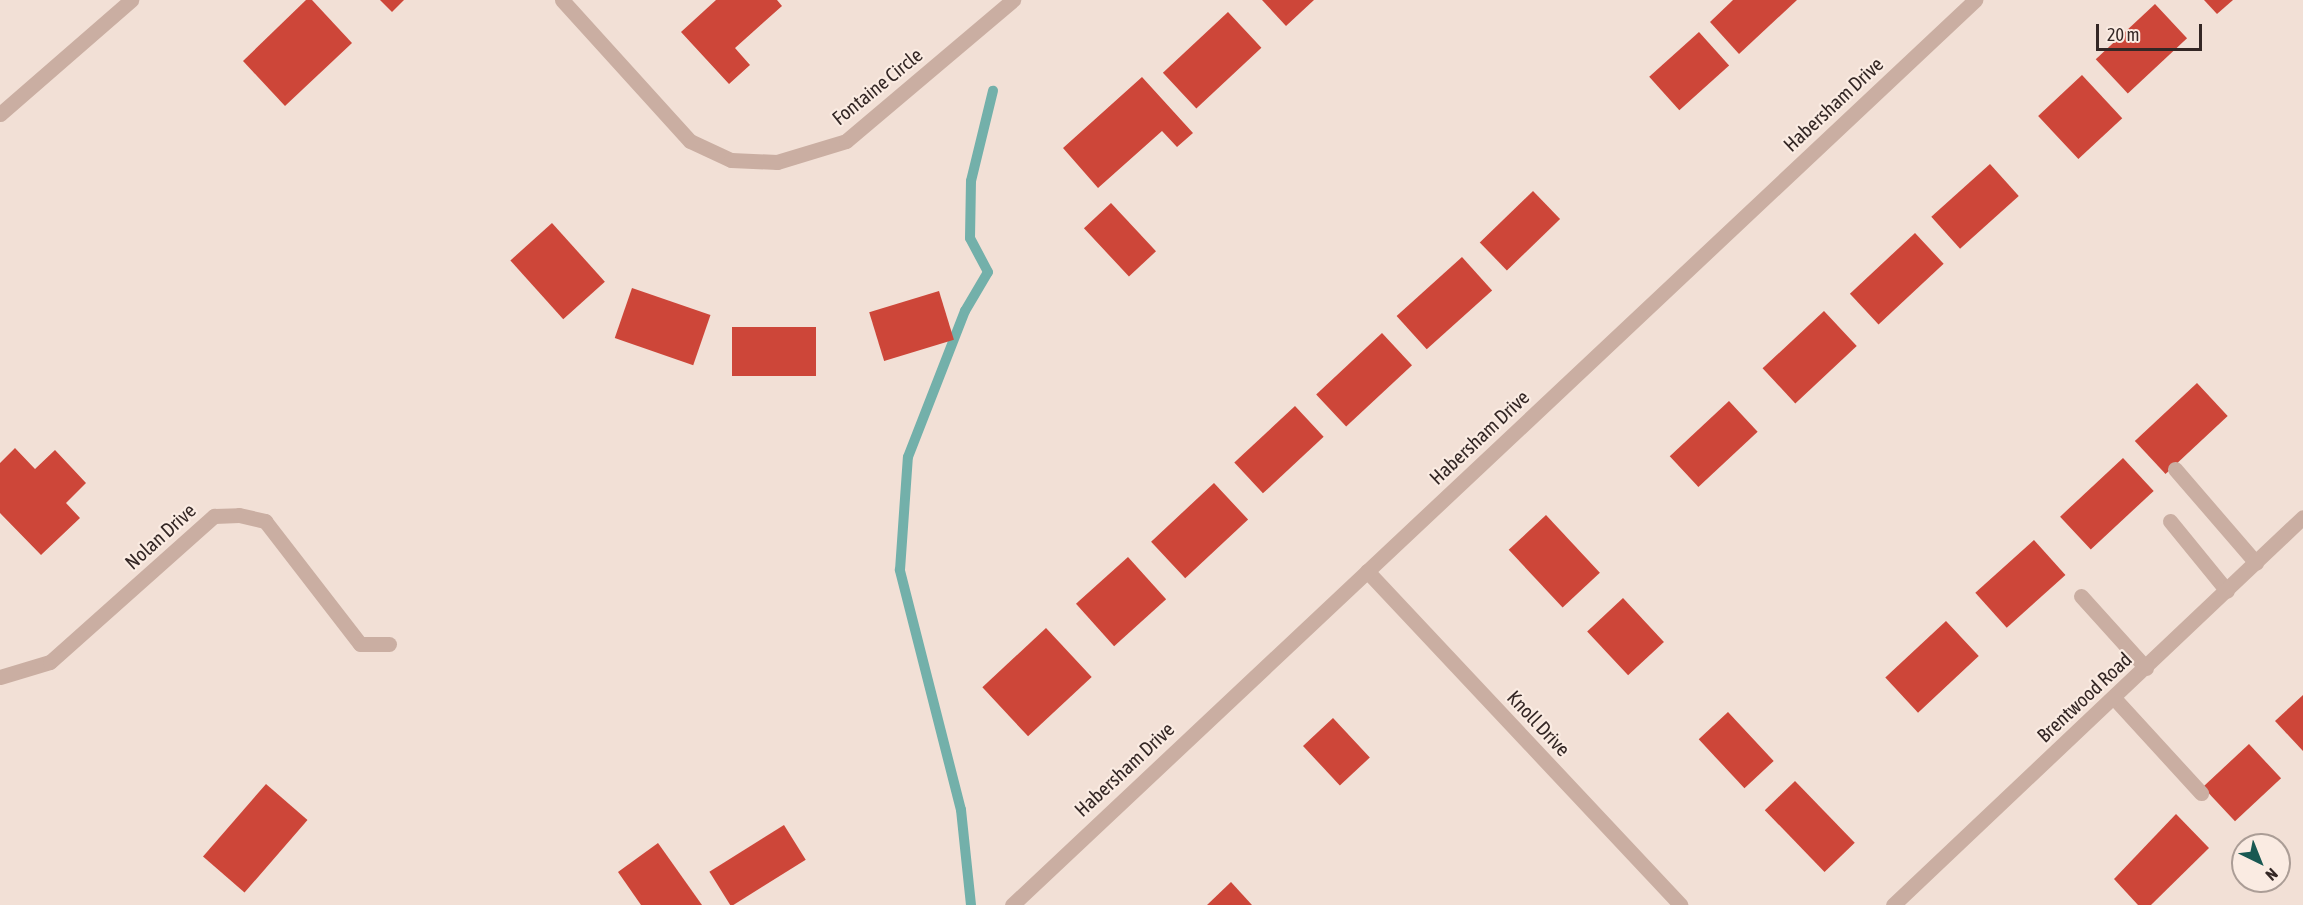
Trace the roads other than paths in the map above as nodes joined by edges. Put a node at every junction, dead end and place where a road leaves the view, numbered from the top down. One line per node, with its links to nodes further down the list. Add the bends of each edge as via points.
1 (131, 0): 5 (street)
2 (562, 0): 3 (street, Fontaine Circle, via 690,141 731,160 777,162 846,141)
3 (1013, 0)
4 (1975, 0): 10 (street, Habersham Drive)
5 (0, 114)
6 (2175, 469): 9 (street)
7 (2303, 517): 9 (street, Brentwood Road)
8 (2170, 521): 11 (street)
9 (2256, 563): 11 (street, Brentwood Road)
10 (1367, 570): 18 (street, Habersham Drive); 19 (street, Knoll Drive)
11 (2227, 591): 14 (street, Brentwood Road)
12 (2081, 596): 14 (street)
13 (389, 644): 15 (street, Nolan Drive, via 360,644 265,521 239,515 214,516 50,662)
14 (2146, 668): 16 (street, Brentwood Road)
15 (0, 677)
16 (2114, 698): 17 (street); 20 (street, Brentwood Road)
17 (2201, 794)
18 (1012, 905)
19 (1681, 905)
20 (1893, 905)

